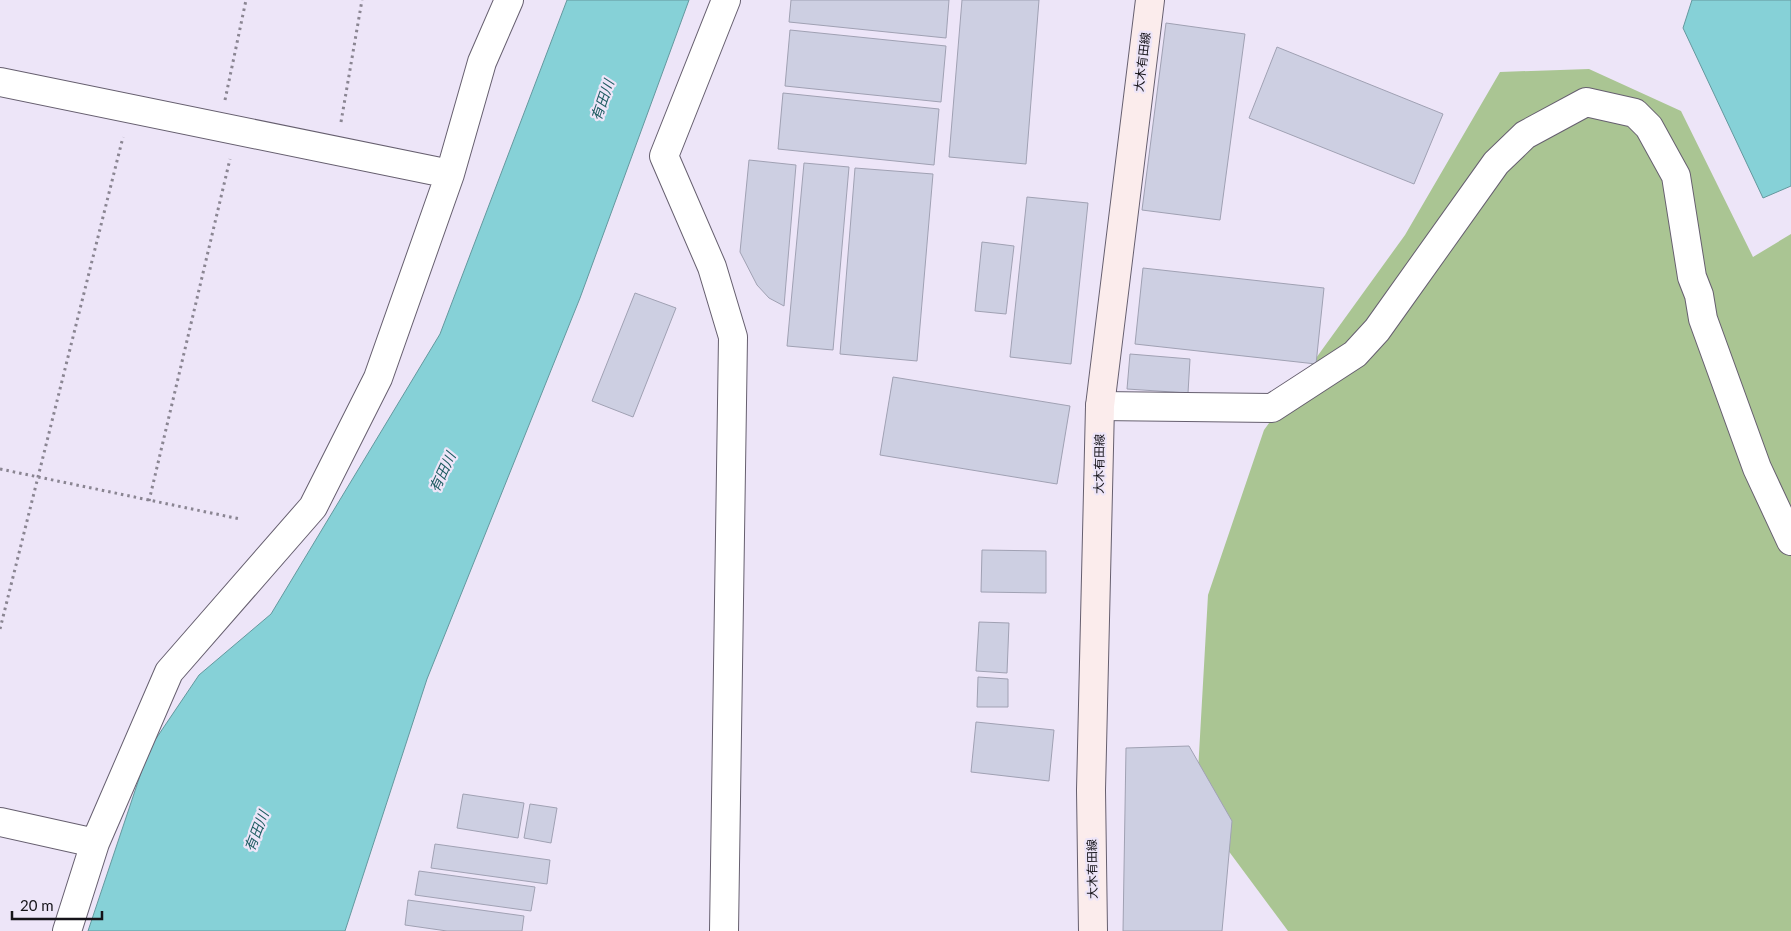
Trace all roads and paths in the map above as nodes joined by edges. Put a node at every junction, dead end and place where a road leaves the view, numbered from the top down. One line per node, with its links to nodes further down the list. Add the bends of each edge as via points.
1 (246, 0): 7 (path)
2 (362, 0): 8 (path)
3 (510, 0): 11 (street, via 482,62)
4 (726, 0): 22 (street, via 664,156 712,267 733,337)
5 (1150, 0): 12 (main road, 大木有田線)
6 (0, 82): 11 (street)
7 (224, 105)
8 (340, 131)
9 (124, 134): 14 (path)
10 (230, 156): 15 (path)
11 (450, 174): 20 (street, via 378,378 313,507 169,672)
12 (1100, 406): 17 (street, via 1272,408 1355,354 1377,330 1496,163 1525,135 1586,102 1635,113 1649,127 1676,176 1692,277 1703,319 1757,468); 23 (main road, 大木有田線, via 1091,790)
13 (0, 469): 14 (path)
14 (38, 476): 15 (path); 18 (path)
15 (149, 501): 16 (path)
16 (240, 519)
17 (1791, 541)
18 (0, 629)
19 (0, 822): 20 (street)
20 (95, 843): 21 (street)
21 (67, 931)
22 (724, 931)
23 (1093, 931)

